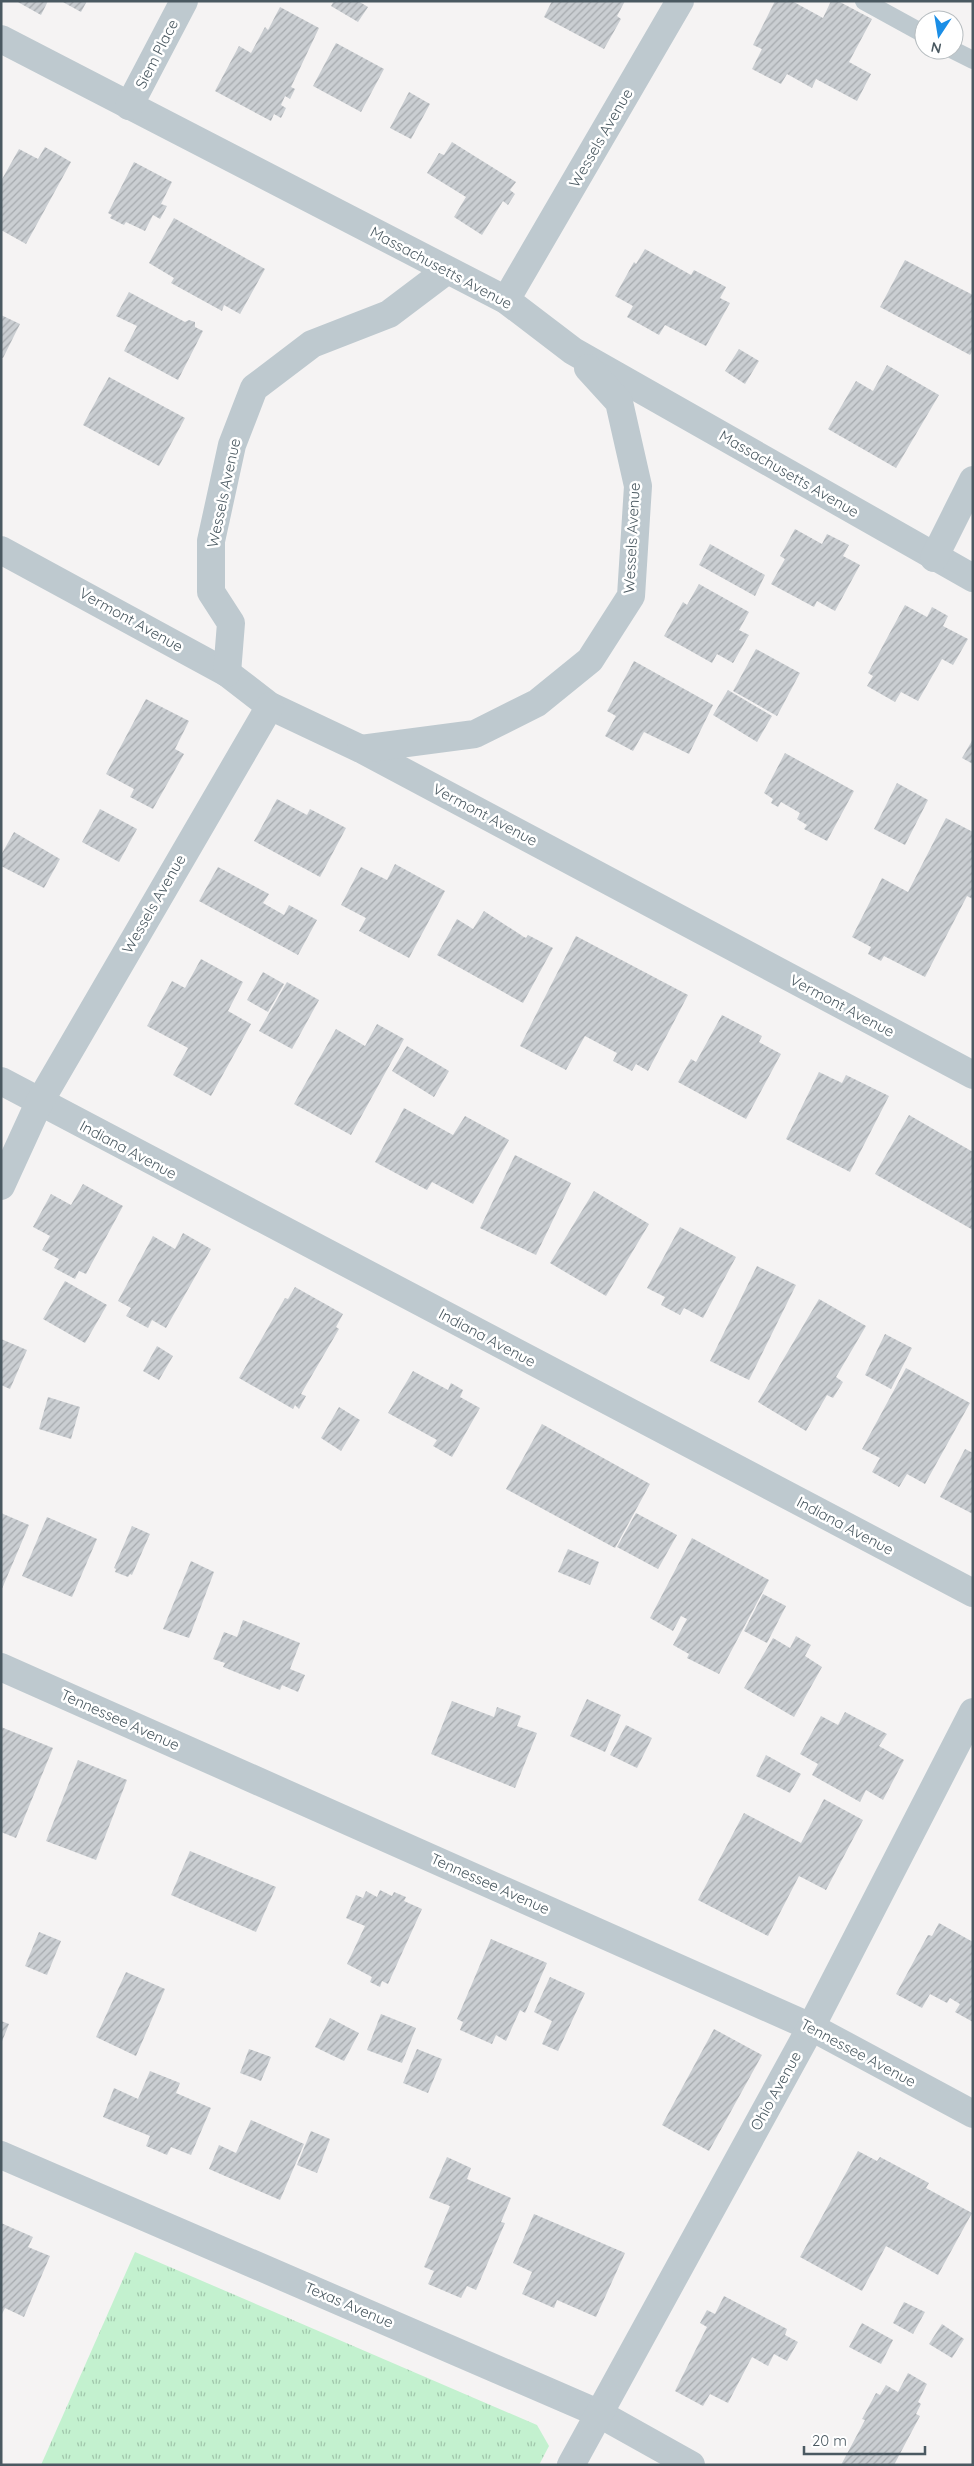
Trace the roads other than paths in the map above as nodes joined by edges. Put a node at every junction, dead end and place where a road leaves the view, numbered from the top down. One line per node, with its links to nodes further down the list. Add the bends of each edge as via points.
1 (184, 1): 6 (street, Siem Place)
2 (680, 1): 8 (street, Wessels Avenue)
3 (864, 1): 4 (lane)
4 (914, 28)
5 (1, 39): 6 (street, Massachusetts Avenue)
6 (129, 106): 7 (street, Massachusetts Avenue)
7 (446, 271): 8 (street, Massachusetts Avenue); 14 (street, Wessels Avenue, via 389,314 312,344 254,388 232,446 211,541 212,592 231,623)
8 (506, 300): 9 (street, Massachusetts Avenue)
9 (573, 350): 12 (street, Massachusetts Avenue); 16 (street, Wessels Avenue, via 619,402 638,486 631,596 590,660 537,703 475,734)
10 (973, 480): 12 (street)
11 (1, 550): 14 (street, Vermont Avenue)
12 (934, 558): 13 (street, Massachusetts Avenue)
13 (973, 578)
14 (227, 672): 15 (street, Vermont Avenue)
15 (270, 706): 16 (street, Vermont Avenue); 19 (street, Wessels Avenue)
16 (361, 749): 17 (street, Vermont Avenue)
17 (973, 1075)
18 (1, 1082): 19 (street, Indiana Avenue)
19 (39, 1103): 20 (street, Wessels Avenue); 21 (street, Indiana Avenue)
20 (1, 1186)
21 (973, 1593)
22 (1, 1667): 24 (street, Tennessee Avenue)
23 (973, 1712): 24 (street, Ohio Avenue)
24 (811, 2027): 25 (street, Tennessee Avenue); 27 (street, Ohio Avenue)
25 (973, 2114)
26 (1, 2155): 27 (street, Texas Avenue)
27 (598, 2413): 28 (street, Ohio Avenue); 29 (street, Texas Avenue)
28 (571, 2465)
29 (691, 2465)

